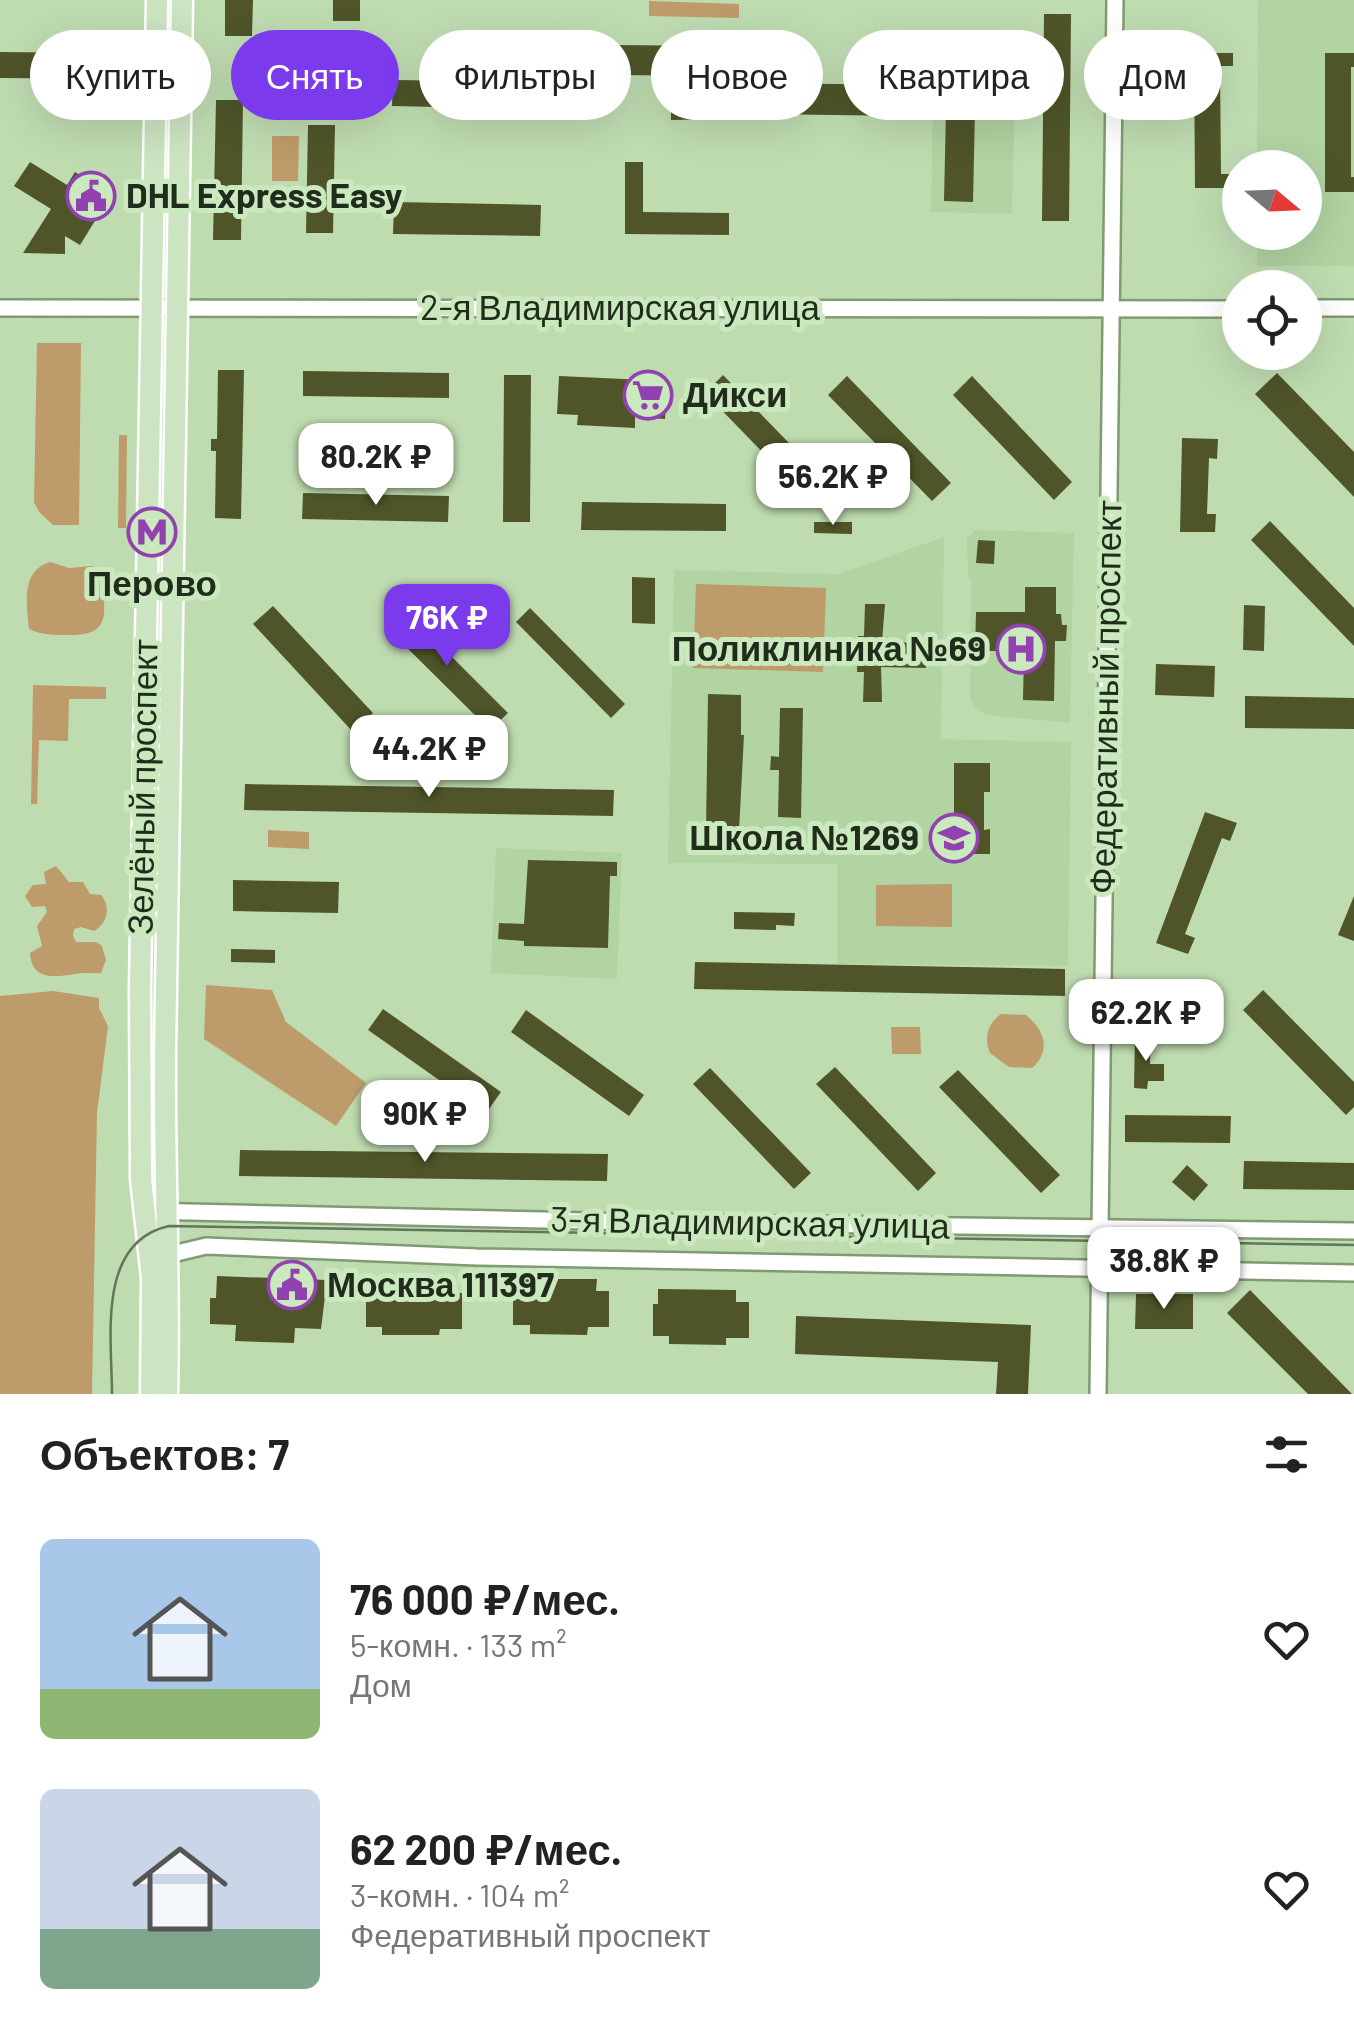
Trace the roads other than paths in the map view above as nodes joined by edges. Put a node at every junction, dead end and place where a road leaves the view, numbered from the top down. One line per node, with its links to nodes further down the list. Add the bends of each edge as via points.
1 (157, 0): 6 (main road, Зелёный проспект)
2 (182, 0): 4 (main road, Зелёный проспект)
3 (1114, 0): 10 (street, Федеративный проспект)
4 (176, 307): 6 (street, 2-я Владимирская улица); 10 (street, 2-я Владимирская улица); 11 (main road, Зелёный проспект, via 164,1178)
5 (0, 308): 6 (street, 2-я Владимирская улица)
6 (149, 308): 11 (main road, Зелёный проспект, via 141,1179)
7 (1322, 308): 8 (street)
8 (1354, 308)
9 (1222, 309): 10 (street, 2-я Владимирская улица)
10 (1111, 310): 12 (street, Федеративный проспект)
11 (156, 1211): 12 (street, 3-я Владимирская улица); 14 (main road, Зелёный проспект)
12 (1099, 1227): 13 (street, 3-я Владимирская улица); 15 (street, Федеративный проспект)
13 (1354, 1231)
14 (161, 1257): 15 (street, 3-я Владимирская улица, via 206,1246 477,1258); 17 (main road, Зелёный проспект); 18 (main road, Зелёный проспект)
15 (1099, 1269): 16 (street, 3-я Владимирская улица); 19 (street, Федеративный проспект)
16 (1354, 1273)
17 (151, 1394)
18 (168, 1394)
19 (1098, 1394)

